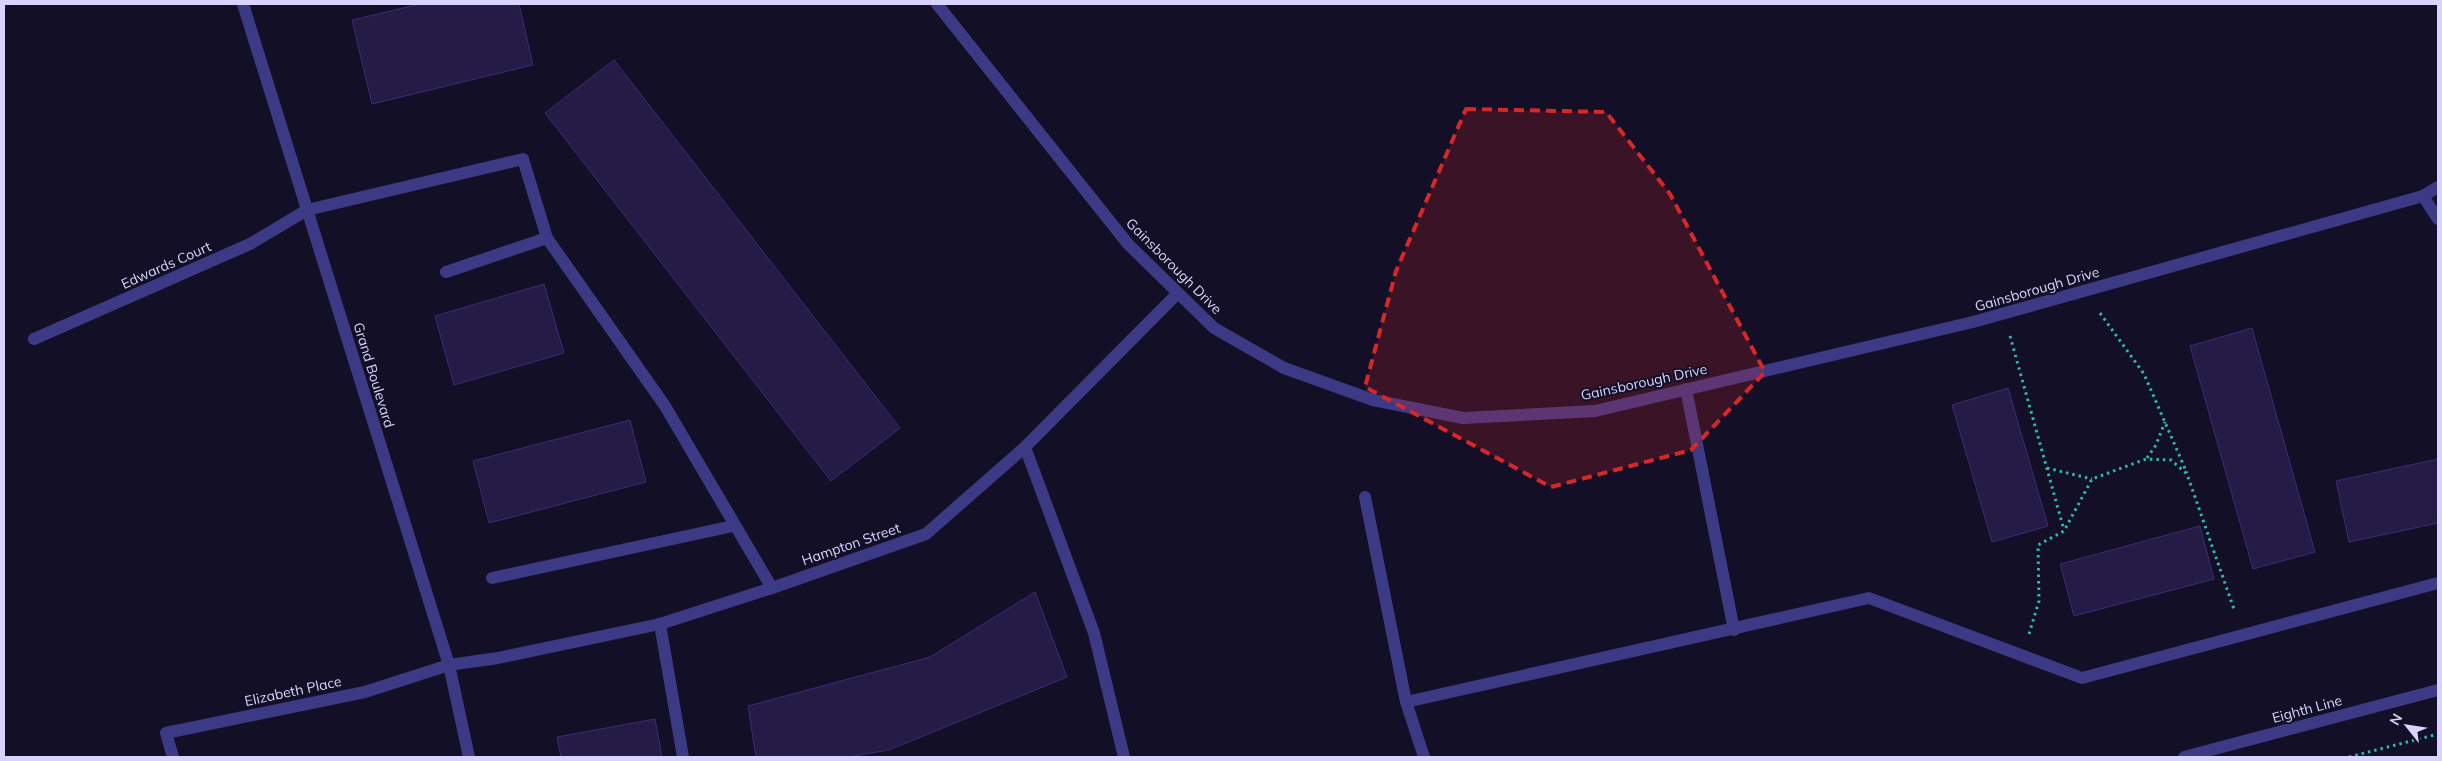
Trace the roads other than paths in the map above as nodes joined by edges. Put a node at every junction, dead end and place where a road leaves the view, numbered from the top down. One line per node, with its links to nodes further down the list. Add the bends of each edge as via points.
1 (243, 4): 5 (street, Grand Boulevard)
2 (937, 4): 9 (street, Gainsborough Drive, via 1128,244)
3 (2438, 187): 4 (street, Gainsborough Drive)
4 (2423, 196): 6 (street); 11 (street, Gainsborough Drive, via 2004,314)
5 (307, 210): 7 (street, Edwards Court, via 522,159); 10 (street, Edwards Court, via 250,244); 20 (street, Grand Boulevard)
6 (2438, 220)
7 (547, 238): 8 (street); 14 (street, via 665,406)
8 (446, 272)
9 (1177, 294): 11 (street, Gainsborough Drive, via 1214,328 1284,368 1373,400 1463,418 1595,411); 12 (street, Hampton Street)
10 (34, 339)
11 (1686, 390): 19 (street)
12 (1025, 447): 17 (street, Hampton Street, via 926,534); 26 (street, via 1094,632)
13 (1365, 497): 22 (street)
14 (733, 526): 15 (street); 17 (street)
15 (492, 578)
16 (2438, 583): 19 (street, via 2082,678 1869,598)
17 (772, 588): 18 (street, Hampton Street)
18 (660, 624): 20 (street, Hampton Street); 25 (street)
19 (1734, 630): 22 (street)
20 (449, 665): 23 (street, Elizabeth Place, via 365,692 166,733); 24 (street, Grand Boulevard)
21 (2438, 690): 28 (street, Eighth Line)
22 (1406, 702): 27 (street)
23 (173, 757)
24 (469, 757)
25 (683, 757)
26 (1124, 757)
27 (1424, 757)
28 (2184, 757)

